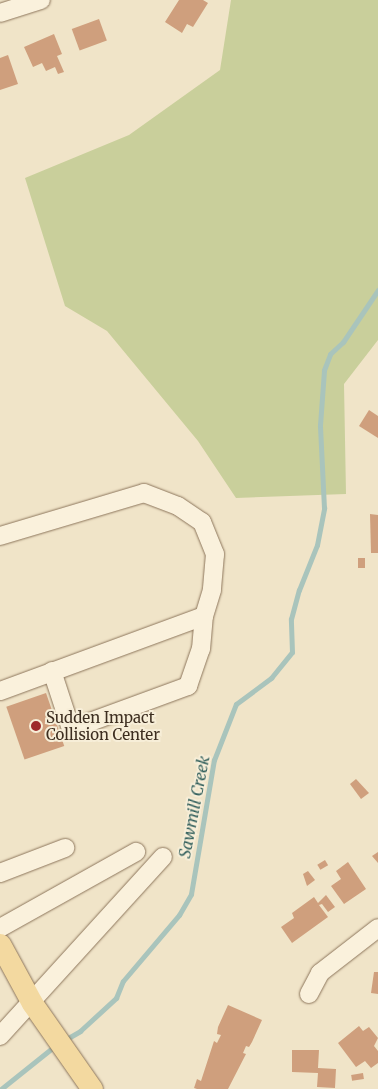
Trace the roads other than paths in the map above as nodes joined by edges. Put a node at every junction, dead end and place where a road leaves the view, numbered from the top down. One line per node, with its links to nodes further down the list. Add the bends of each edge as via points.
1 (41, 0): 2 (street)
2 (0, 13)
3 (0, 536): 4 (street, via 144,493 178,506 202,522 215,554 212,590)
4 (204, 616): 5 (street); 5 (street, via 202,649 188,686 71,729)
5 (52, 671): 6 (street)
6 (0, 691)
7 (64, 848): 10 (street)
8 (136, 852): 11 (street)
9 (163, 858): 15 (street)
10 (0, 873)
11 (0, 928)
12 (378, 928): 14 (street, via 330,963 320,973)
13 (0, 944): 15 (main road)
14 (309, 994)
15 (36, 1009): 16 (street); 17 (main road)
16 (0, 1036)
17 (92, 1089)

